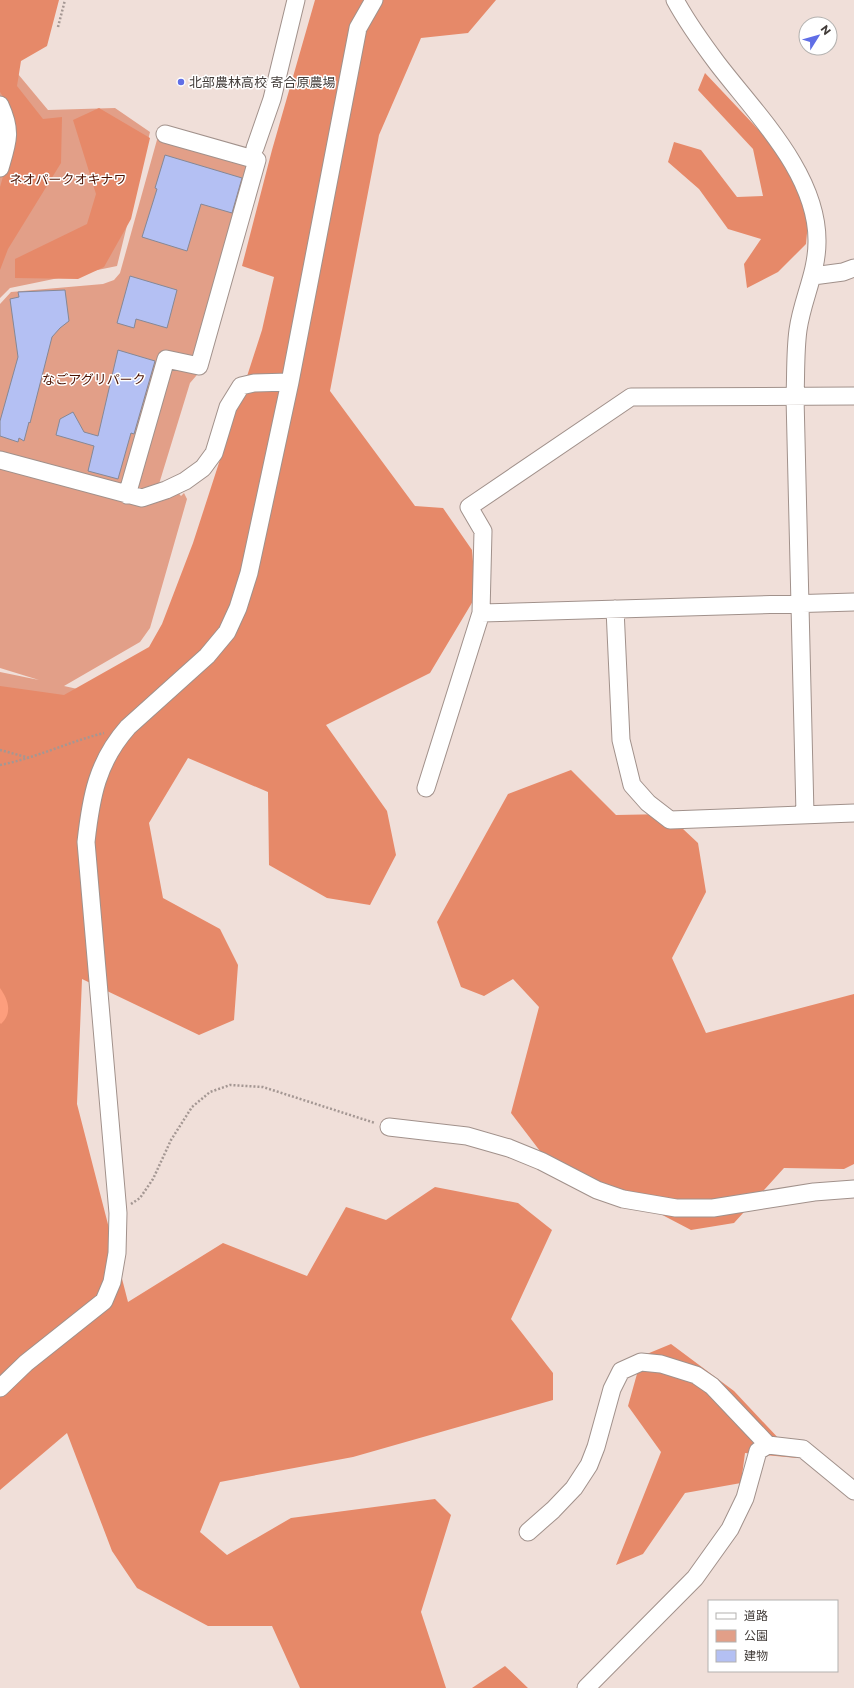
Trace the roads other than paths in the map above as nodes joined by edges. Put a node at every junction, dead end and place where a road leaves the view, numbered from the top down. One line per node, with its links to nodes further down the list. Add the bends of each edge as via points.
1 (296, 0): 6 (street, via 272,99)
2 (374, 0): 10 (street, via 358,28)
3 (675, 0): 9 (street, via 716,62 789,157 806,189 814,211 818,241)
4 (0, 105): 7 (street, via 7,120 9,136)
5 (165, 134): 14 (street, via 257,160 199,366 166,359)
6 (255, 148)
7 (0, 168)
8 (854, 268): 9 (street)
9 (812, 276): 12 (street, via 798,330)
10 (290, 382): 14 (street, via 241,386 228,408 214,453 203,468 166,490 142,498); 24 (street, via 248,573 238,608 227,632 208,656 117,739 96,779 89,809 86,842 118,1213 117,1253 112,1282 104,1301 26,1363)
11 (854, 396): 12 (street)
12 (795, 397): 15 (street); 18 (street, via 632,397 469,507 483,531)
13 (0, 460): 14 (street)
14 (127, 495)
15 (801, 602): 16 (street); 17 (street); 21 (street)
16 (854, 602)
17 (615, 609): 18 (street); 21 (street, via 621,740 632,785 648,803 670,820)
18 (481, 613): 19 (street)
19 (426, 788)
20 (854, 813): 21 (street)
21 (805, 814)
22 (389, 1127): 23 (street, via 467,1136 509,1148 541,1161 597,1190 624,1199 676,1208 713,1208 814,1192)
23 (854, 1189)
24 (0, 1388)
25 (768, 1445): 26 (street, via 803,1449); 27 (street, via 712,1386 696,1375 661,1364 641,1362 620,1371 589,1465 574,1488 554,1510); 28 (street, via 758,1451 744,1498 730,1529 695,1578)
26 (854, 1490)
27 (528, 1532)
28 (586, 1688)

